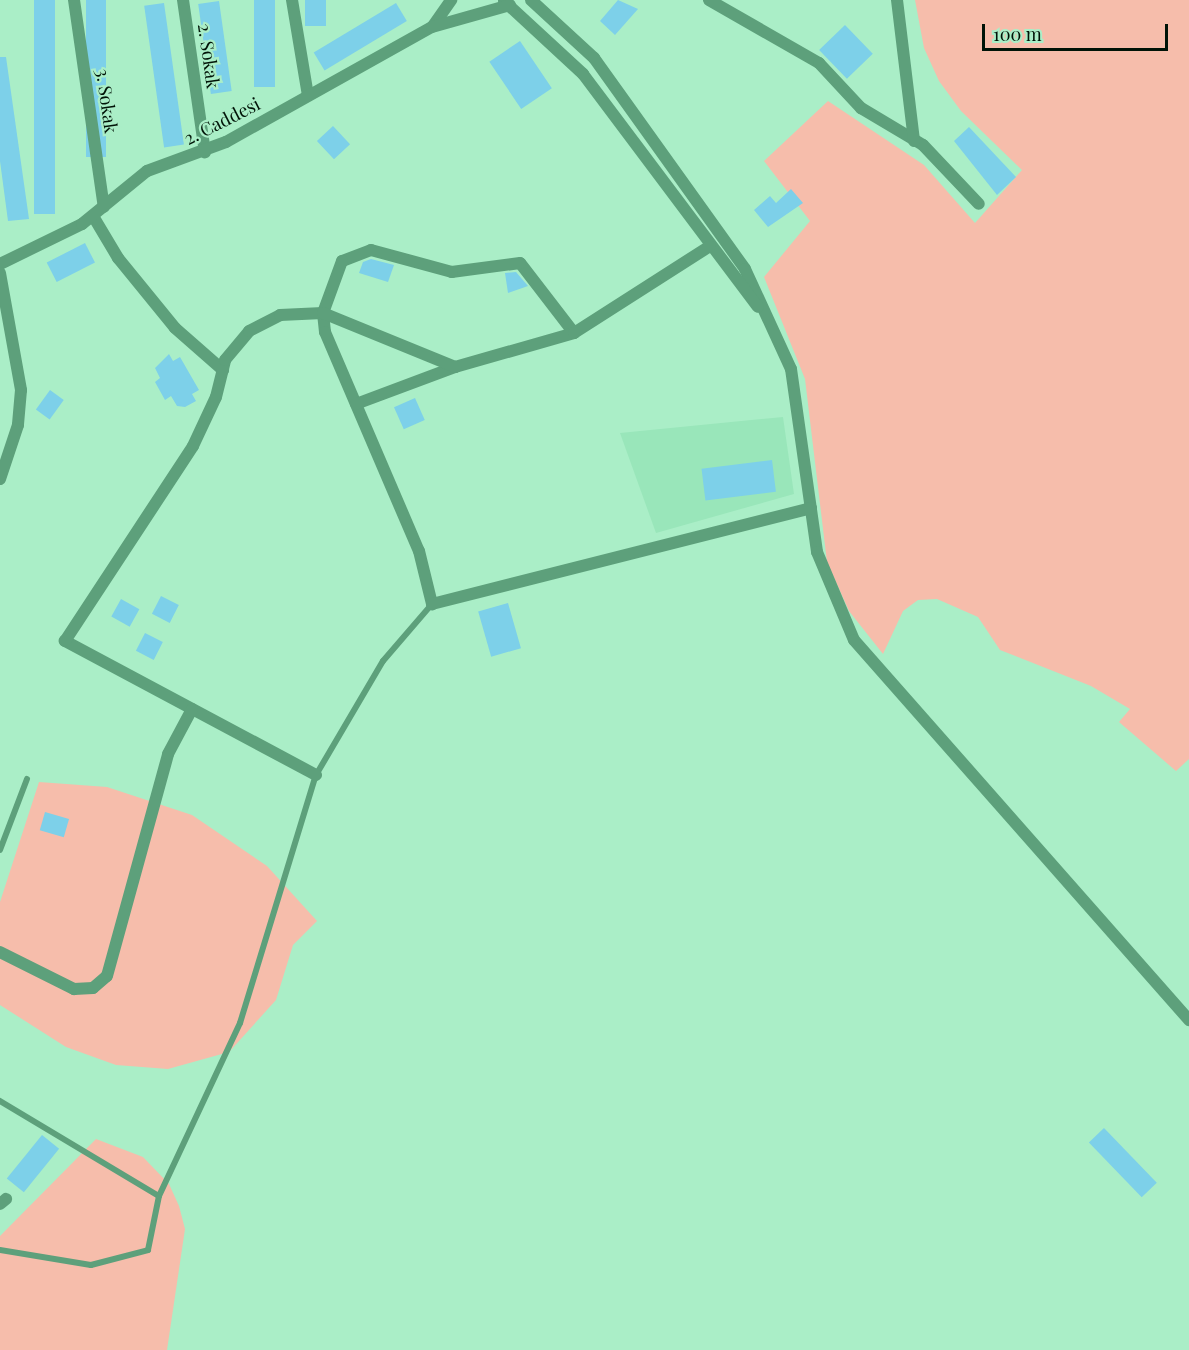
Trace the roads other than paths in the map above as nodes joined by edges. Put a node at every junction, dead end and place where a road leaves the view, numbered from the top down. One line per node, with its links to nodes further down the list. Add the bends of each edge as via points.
1 (74, 0): 14 (street, 3. Sokak)
2 (183, 0): 12 (street, 2. Sokak)
3 (292, 0): 10 (street)
4 (531, 0): 20 (street, via 580,42 607,75 745,269)
5 (708, 0): 11 (street, via 810,57 861,108)
6 (897, 0): 11 (street)
7 (451, 3): 9 (street)
8 (506, 3): 9 (street); 16 (street, via 583,74)
9 (432, 27): 10 (street, 2. Caddesi)
10 (308, 96): 12 (street, 2. Caddesi)
11 (914, 141): 13 (street)
12 (205, 152): 14 (street, 2. Caddesi, via 138,175)
13 (979, 204)
14 (104, 207): 15 (street, 2. Caddesi)
15 (93, 216): 17 (street, 2. Caddesi); 23 (street, via 118,258 175,328)
16 (710, 246): 20 (street); 21 (street)
17 (0, 264)
18 (0, 273): 25 (street, via 21,390 18,425)
19 (323, 313): 21 (street, via 342,261 377,251 452,272 520,263); 22 (street); 23 (street, via 291,313 260,324 231,349); 24 (street, via 327,339)
20 (767, 317): 26 (street, via 796,388)
21 (574, 333): 22 (street)
22 (455, 367): 24 (street)
23 (223, 370): 28 (street, via 193,446 65,641)
24 (356, 404): 27 (street, via 419,551)
25 (0, 479)
26 (811, 508): 27 (street); 33 (street, via 828,586 864,655)
27 (432, 604): 29 (lane, via 373,675)
28 (192, 710): 29 (street); 32 (street, via 168,754 107,976 93,988 74,989)
29 (316, 775): 35 (lane, via 231,1047)
30 (27, 778): 31 (lane)
31 (0, 850)
32 (0, 952)
33 (1189, 1020)
34 (0, 1101): 35 (lane)
35 (159, 1196): 36 (lane, via 148,1250 127,1260 91,1265)
36 (0, 1250)

